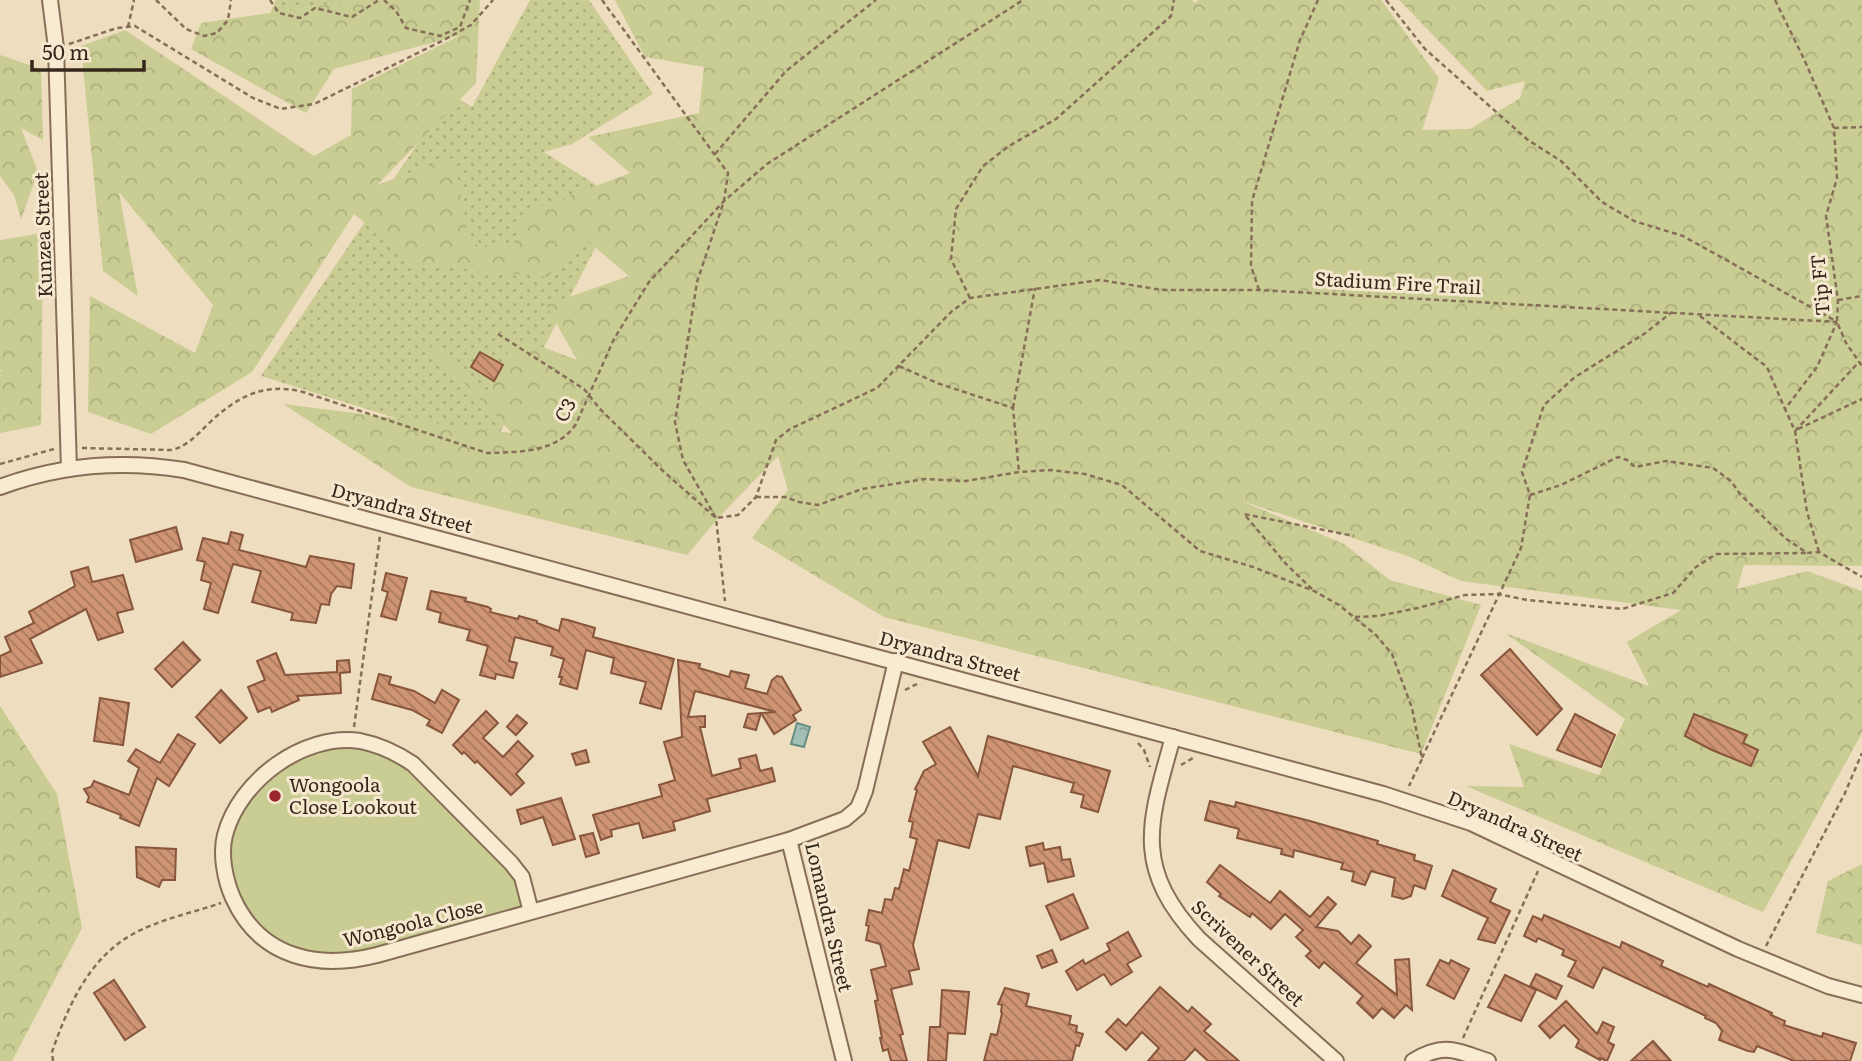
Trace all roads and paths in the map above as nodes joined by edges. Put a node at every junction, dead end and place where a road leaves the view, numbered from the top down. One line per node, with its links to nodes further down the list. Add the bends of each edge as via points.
1 (50, 0): 17 (street, Kunzea Street)
2 (134, 0): 16 (path)
3 (156, 0): 4 (path, via 186,29 204,36 217,33 228,20)
4 (231, 0)
5 (271, 0): 6 (path, via 279,13 300,18 315,8 352,17)
6 (381, 0): 7 (path, via 396,11 406,28 440,36 460,27)
7 (470, 0)
8 (493, 0): 16 (path, via 471,25 442,41 314,104 281,109 253,98 135,26)
9 (602, 0): 20 (path)
10 (876, 0): 20 (path, via 786,71)
11 (1023, 0): 21 (path, C3, via 768,164)
12 (1174, 0): 25 (path, via 1171,16 1056,119 984,166 956,209 951,259)
13 (1318, 0): 23 (path, via 1300,40 1252,201 1251,266)
14 (1386, 0): 29 (path, via 1425,49 1528,140 1562,161 1602,202 1633,221 1683,236)
15 (1775, 0): 19 (path, Tip FT)
16 (128, 27): 17 (path)
17 (56, 48): 39 (street, Kunzea Street)
18 (1862, 127): 19 (path)
19 (1834, 128): 26 (path, Tip FT, via 1837,178 1826,216)
20 (715, 154): 21 (path, via 727,173)
21 (724, 201): 34 (path, C3, via 649,282 614,339); 46 (path, via 697,282 675,422 683,460)
22 (1035, 288): 23 (path, Stadium Fire Trail, via 1100,280 1162,290); 25 (path, Stadium Fire Trail); 36 (path)
23 (1259, 290): 27 (path, Stadium Fire Trail)
24 (1862, 296): 26 (path)
25 (970, 298): 32 (path)
26 (1838, 300): 29 (path, Tip FT)
27 (1672, 312): 28 (path, Stadium Fire Trail); 44 (path, via 1575,377 1544,405 1522,472)
28 (1699, 315): 29 (path, Stadium Fire Trail); 37 (path, via 1767,367)
29 (1837, 322): 31 (path, Tip FT); 37 (path, via 1817,367)
30 (498, 334): 34 (path)
31 (1859, 362): 33 (path, Tip FT); 38 (path)
32 (899, 366): 36 (path); 45 (path, via 877,388 776,440)
33 (1862, 366)
34 (590, 395): 39 (path, C3, via 562,440 509,452 487,453 300,391 275,388 239,398 179,448); 46 (path)
35 (1862, 399): 38 (path)
36 (1013, 408): 42 (path)
37 (1784, 409): 38 (path)
38 (1795, 431): 49 (path, via 1807,512)
39 (68, 448): 40 (path, C3); 41 (street, Kunzea Street)
40 (0, 464)
41 (69, 469): 43 (street, Dryandra Street); 54 (street, Dryandra Street, via 154,465 184,470)
42 (1019, 472): 45 (path, via 862,489 818,505 785,497); 52 (path, via 1085,474 1122,485 1200,551)
43 (0, 486)
44 (1530, 495): 50 (path, via 1562,485 1618,457 1635,467 1666,461 1713,468 1785,538); 53 (path, via 1521,548)
45 (757, 497): 46 (path, via 738,515)
46 (716, 518): 54 (path)
47 (380, 533): 61 (path)
48 (1354, 536): 52 (path, via 1244,514)
49 (1819, 552): 50 (path); 51 (path)
50 (1807, 553): 53 (path, via 1716,554 1696,567 1673,593 1622,609)
51 (1862, 577)
52 (1314, 591): 55 (path)
53 (1498, 594): 55 (path, via 1465,595 1391,614); 64 (path)
54 (726, 615): 56 (street, Dryandra Street)
55 (1355, 617): 64 (path, via 1392,654 1412,708)
56 (896, 661): 58 (street, Lomandra Street); 59 (street, Dryandra Street)
57 (919, 683): 58 (path, via 902,696)
58 (888, 694): 68 (street, Lomandra Street, via 858,808 845,819)
59 (1173, 737): 67 (street, Dryandra Street); 77 (street, Scrivener Street, via 1153,808 1153,864 1162,890 1178,917 1199,939)
60 (1132, 738): 65 (path, via 1144,750)
61 (352, 741): 70 (street, Wongoola Close, via 296,754 263,775 248,791 225,836 224,862); 71 (street, Wongoola Close, via 378,746 413,764 511,863 522,877)
62 (1862, 753): 72 (path)
63 (1196, 758): 66 (path, via 1182,763)
64 (1422, 759): 67 (path)
65 (1148, 767)
66 (1174, 773)
67 (1404, 801): 72 (street, Dryandra Street, via 1471,823)
68 (789, 840): 71 (street, Wongoola Close); 76 (street, Lomandra Street)
69 (1539, 868): 74 (path)
70 (234, 899): 71 (street, Wongoola Close, via 239,911 268,942 294,955 323,961 360,959); 75 (path, via 148,927 118,944 89,972 77,993 52,1052)
71 (531, 912)
72 (1760, 958): 73 (street, Dryandra Street)
73 (1862, 995)
74 (1460, 1051): 78 (street, via 1440,1049); 79 (street)
75 (53, 1061)
76 (844, 1061)
77 (1336, 1061)
78 (1413, 1061)
79 (1488, 1061)

